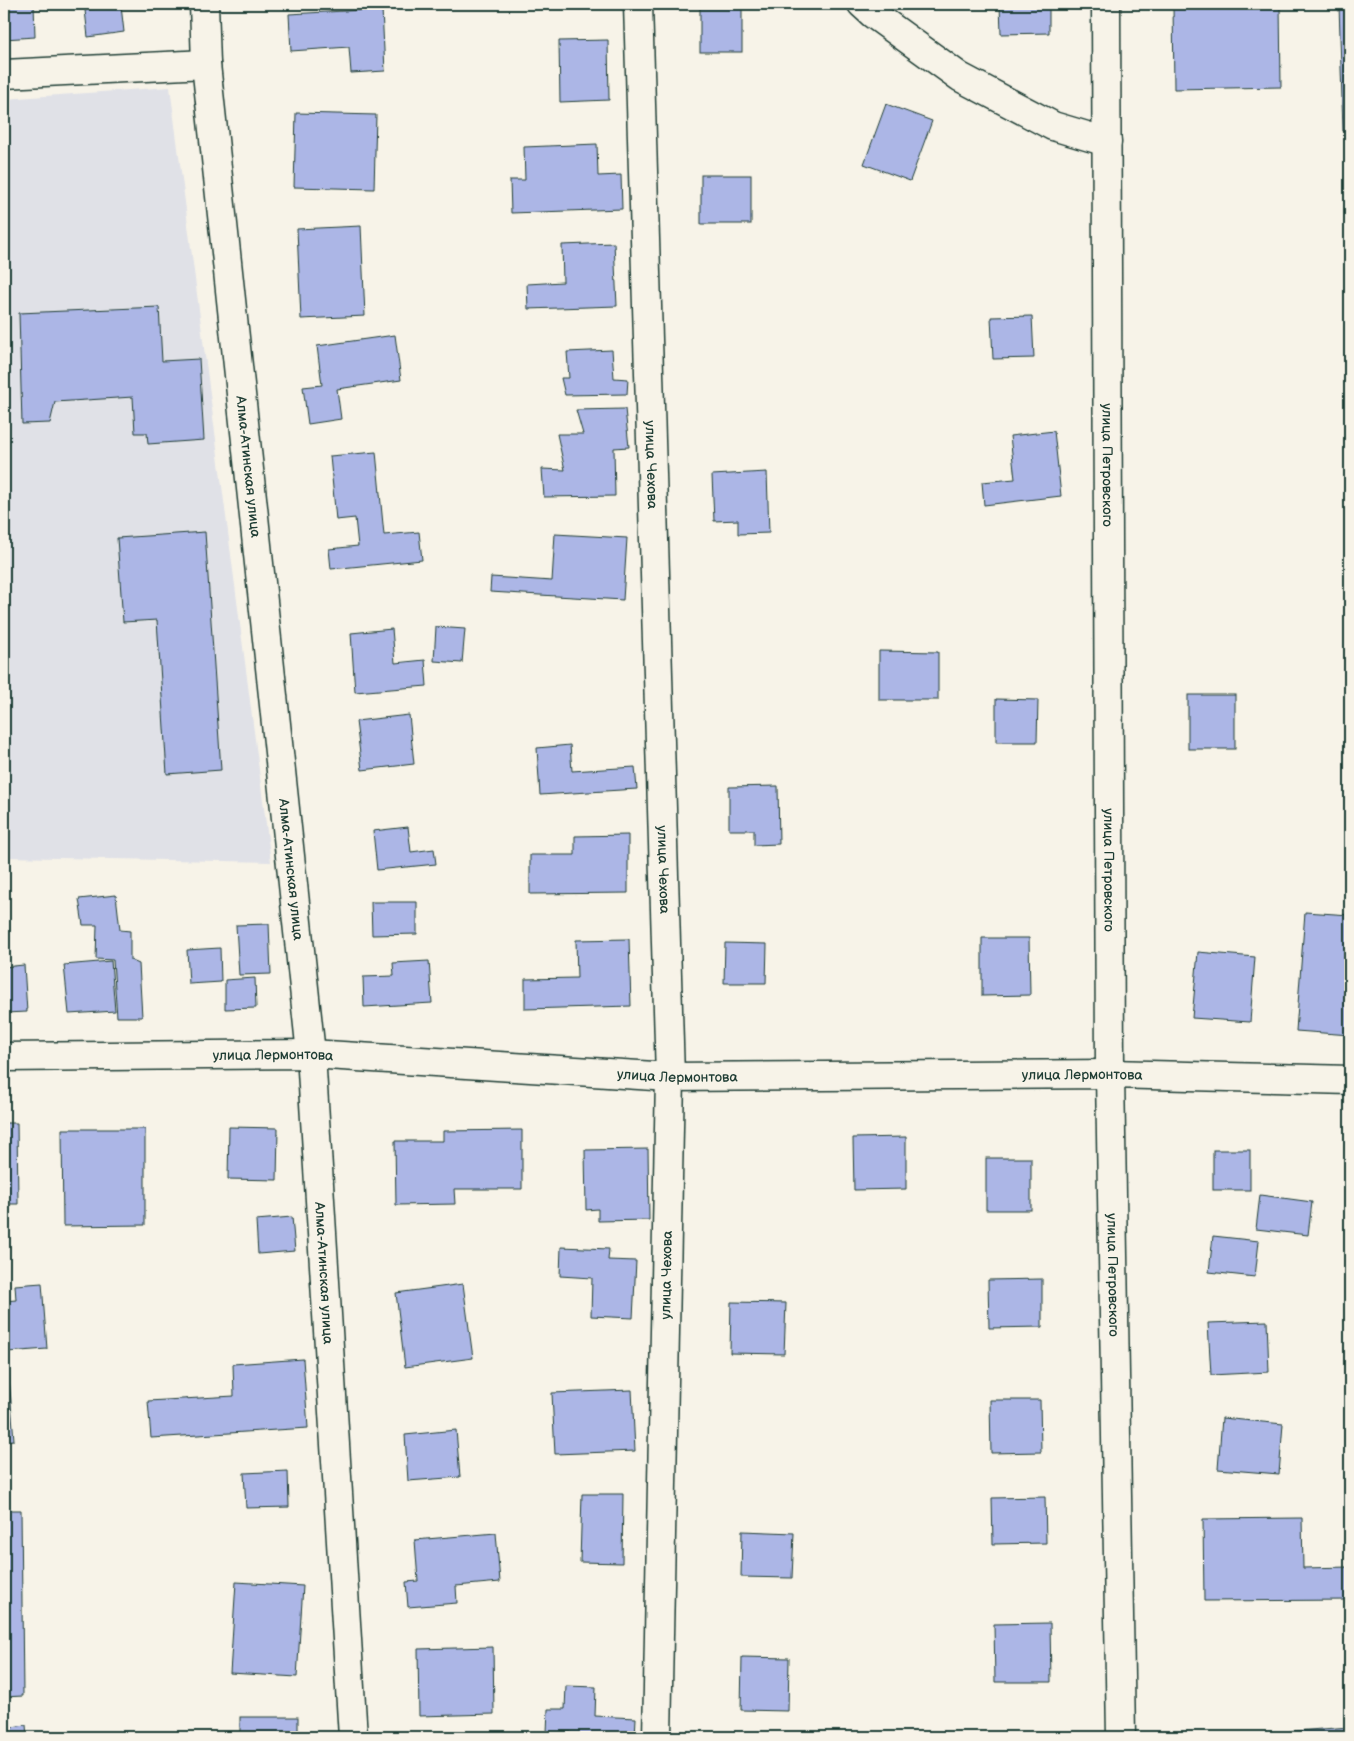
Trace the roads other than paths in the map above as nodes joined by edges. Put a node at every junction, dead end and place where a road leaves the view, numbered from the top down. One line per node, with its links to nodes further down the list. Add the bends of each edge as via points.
1 (204, 4): 5 (street, Алма-Атинская улица)
2 (638, 4): 11 (street, улица Чехова)
3 (862, 4): 7 (street, via 960,77 1052,126)
4 (1106, 4): 7 (street, улица Петровского)
5 (206, 64): 6 (street); 8 (street, Алма-Атинская улица)
6 (4, 74)
7 (1107, 142): 10 (street, улица Петровского)
8 (311, 1054): 9 (street, улица Лермонтова); 11 (street, улица Лермонтова); 13 (street, Алма-Атинская улица)
9 (4, 1057)
10 (1110, 1074): 11 (street, улица Лермонтова); 12 (street, улица Лермонтова); 15 (street, улица Петровского)
11 (670, 1077): 14 (street, улица Чехова)
12 (1350, 1080)
13 (353, 1737)
14 (657, 1737)
15 (1121, 1737)

